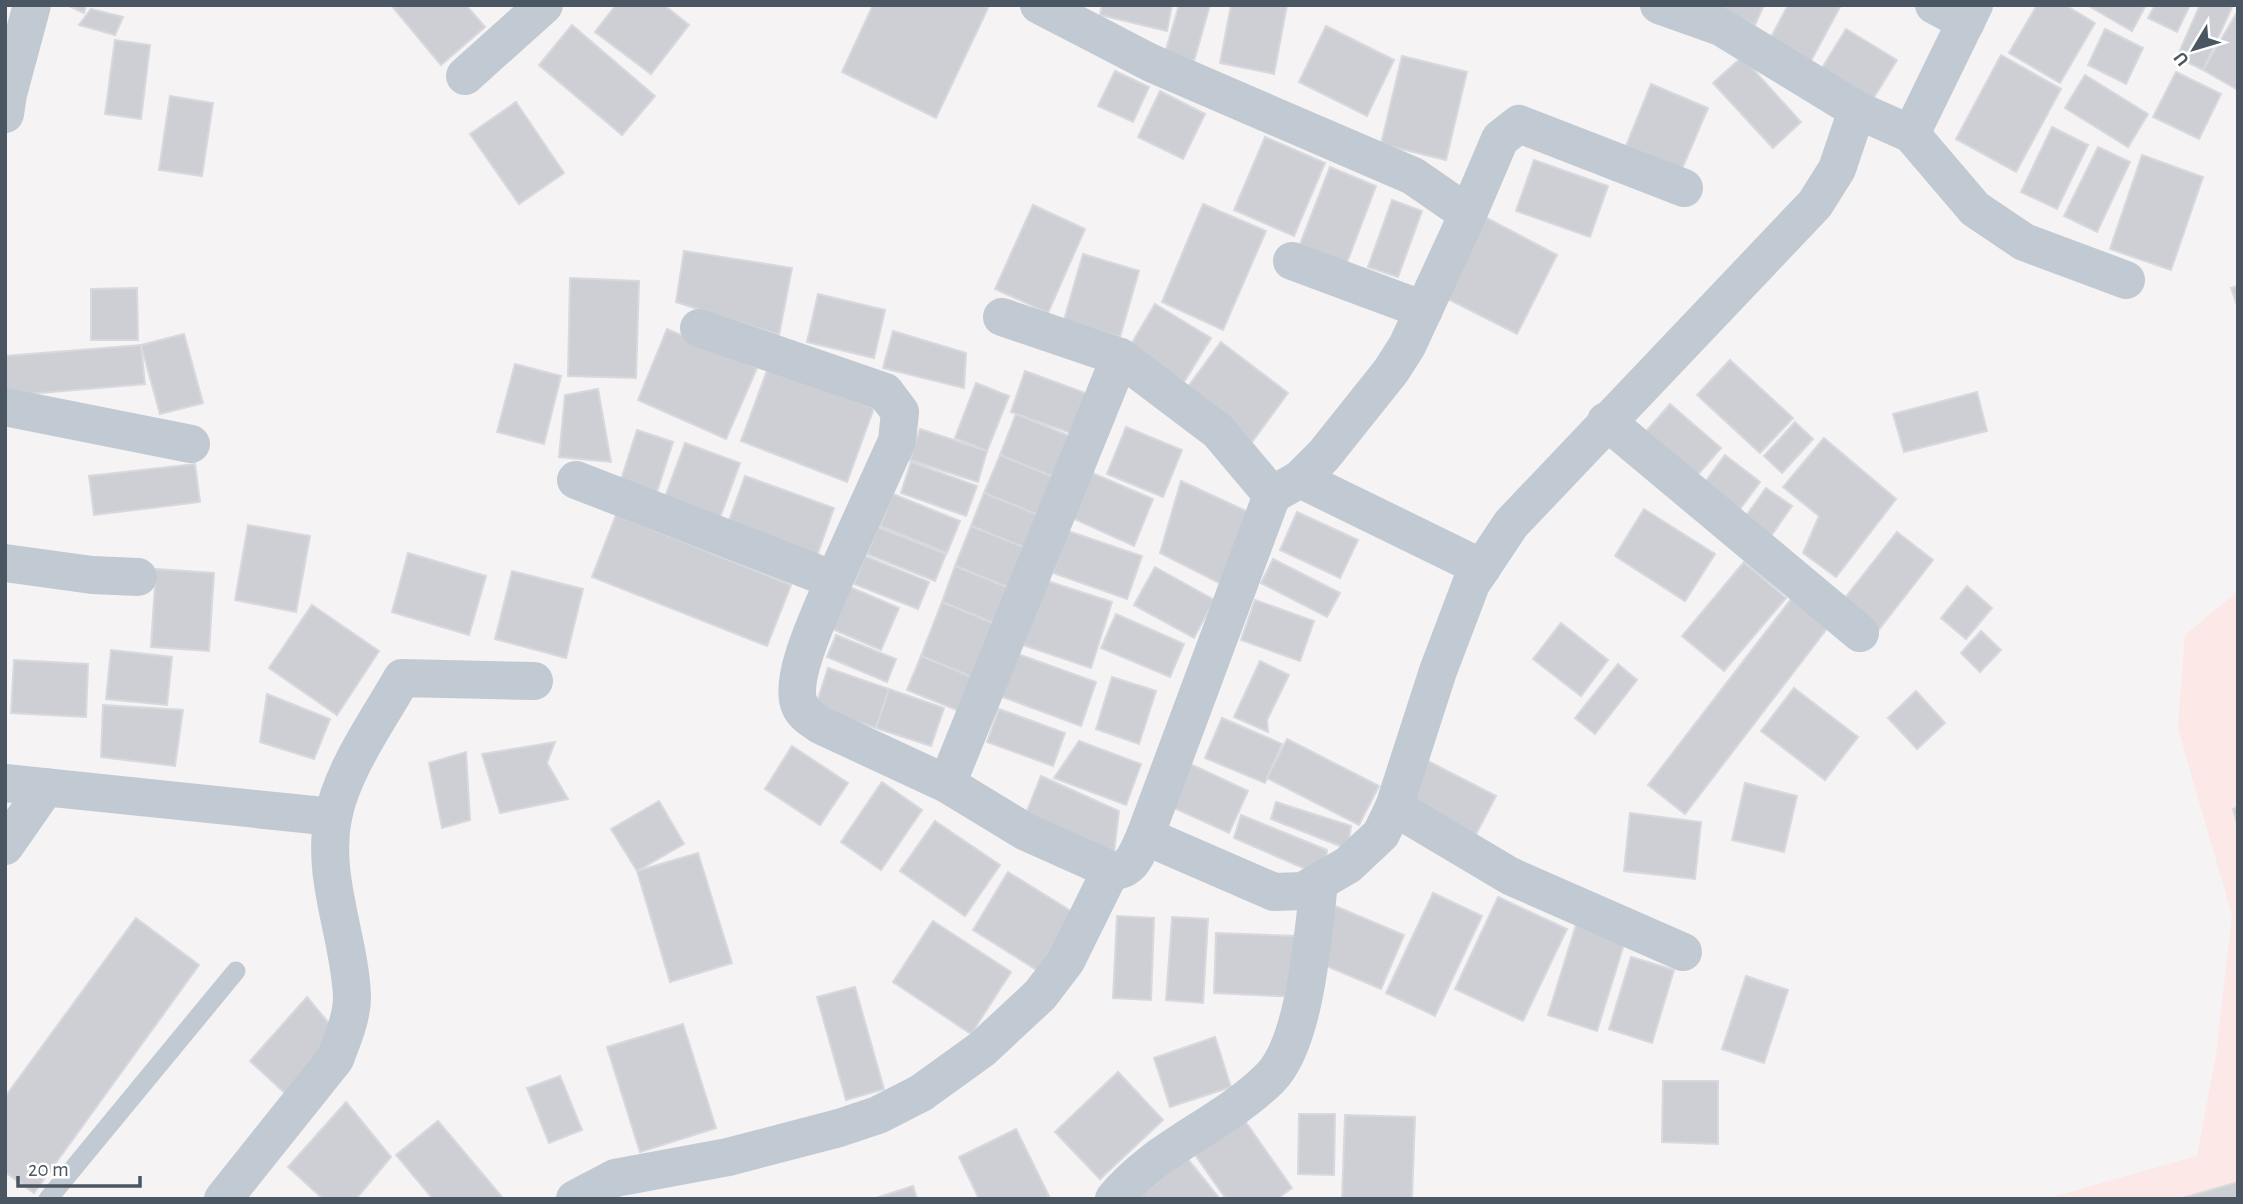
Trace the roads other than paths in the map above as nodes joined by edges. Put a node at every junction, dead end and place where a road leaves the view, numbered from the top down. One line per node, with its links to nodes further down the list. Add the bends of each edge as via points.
1 (32, 5): 8 (street)
2 (544, 5): 6 (street)
3 (1039, 5): 11 (street, via 1151,63 1413,176)
4 (1659, 5): 7 (street, via 1721,27)
5 (1958, 11): 9 (street)
6 (465, 76)
7 (1857, 110): 9 (street); 19 (street, via 1837,169 1815,204)
8 (5, 114)
9 (1911, 134): 13 (street, via 1975,209 2024,242)
10 (1684, 188): 11 (street, via 1519,124 1500,139)
11 (1468, 214): 14 (street)
12 (1292, 261): 14 (street)
13 (2126, 280)
14 (1424, 310): 22 (street, via 1407,346 1364,409)
15 (1002, 317): 17 (street)
16 (699, 328): 26 (street, via 885,392 900,412 897,441)
17 (1120, 357): 22 (street); 30 (street)
18 (5, 407): 20 (street)
19 (1606, 421): 24 (street, via 1511,524); 27 (street)
20 (191, 444)
21 (576, 480): 26 (street)
22 (1286, 487): 24 (street); 34 (street)
23 (5, 563): 25 (street)
24 (1482, 568): 32 (street, via 1471,584 1438,671)
25 (138, 577)
26 (834, 580): 30 (street, via 802,665 797,688 800,707 829,730)
27 (1860, 634)
28 (534, 681): 33 (street, via 402,678 346,780)
29 (5, 783): 31 (street)
30 (947, 785): 36 (street, via 1026,832)
31 (46, 788): 33 (street); 35 (street)
32 (1394, 807): 37 (street, via 1381,834 1348,865); 38 (street, via 1510,876)
33 (333, 817): 41 (street, via 335,893 352,999 345,1035 335,1059)
34 (1145, 836): 36 (street, via 1128,867); 37 (street, via 1274,892 1303,891)
35 (5, 846)
36 (1111, 870): 42 (street, via 1066,961 1040,995 982,1049 921,1094 838,1128 728,1157 615,1178)
37 (1319, 883): 43 (street, via 1305,1000 1272,1076 1132,1177)
38 (1683, 952)
39 (236, 971): 40 (lane)
40 (48, 1199)
41 (223, 1199)
42 (575, 1199)
43 (1114, 1199)

